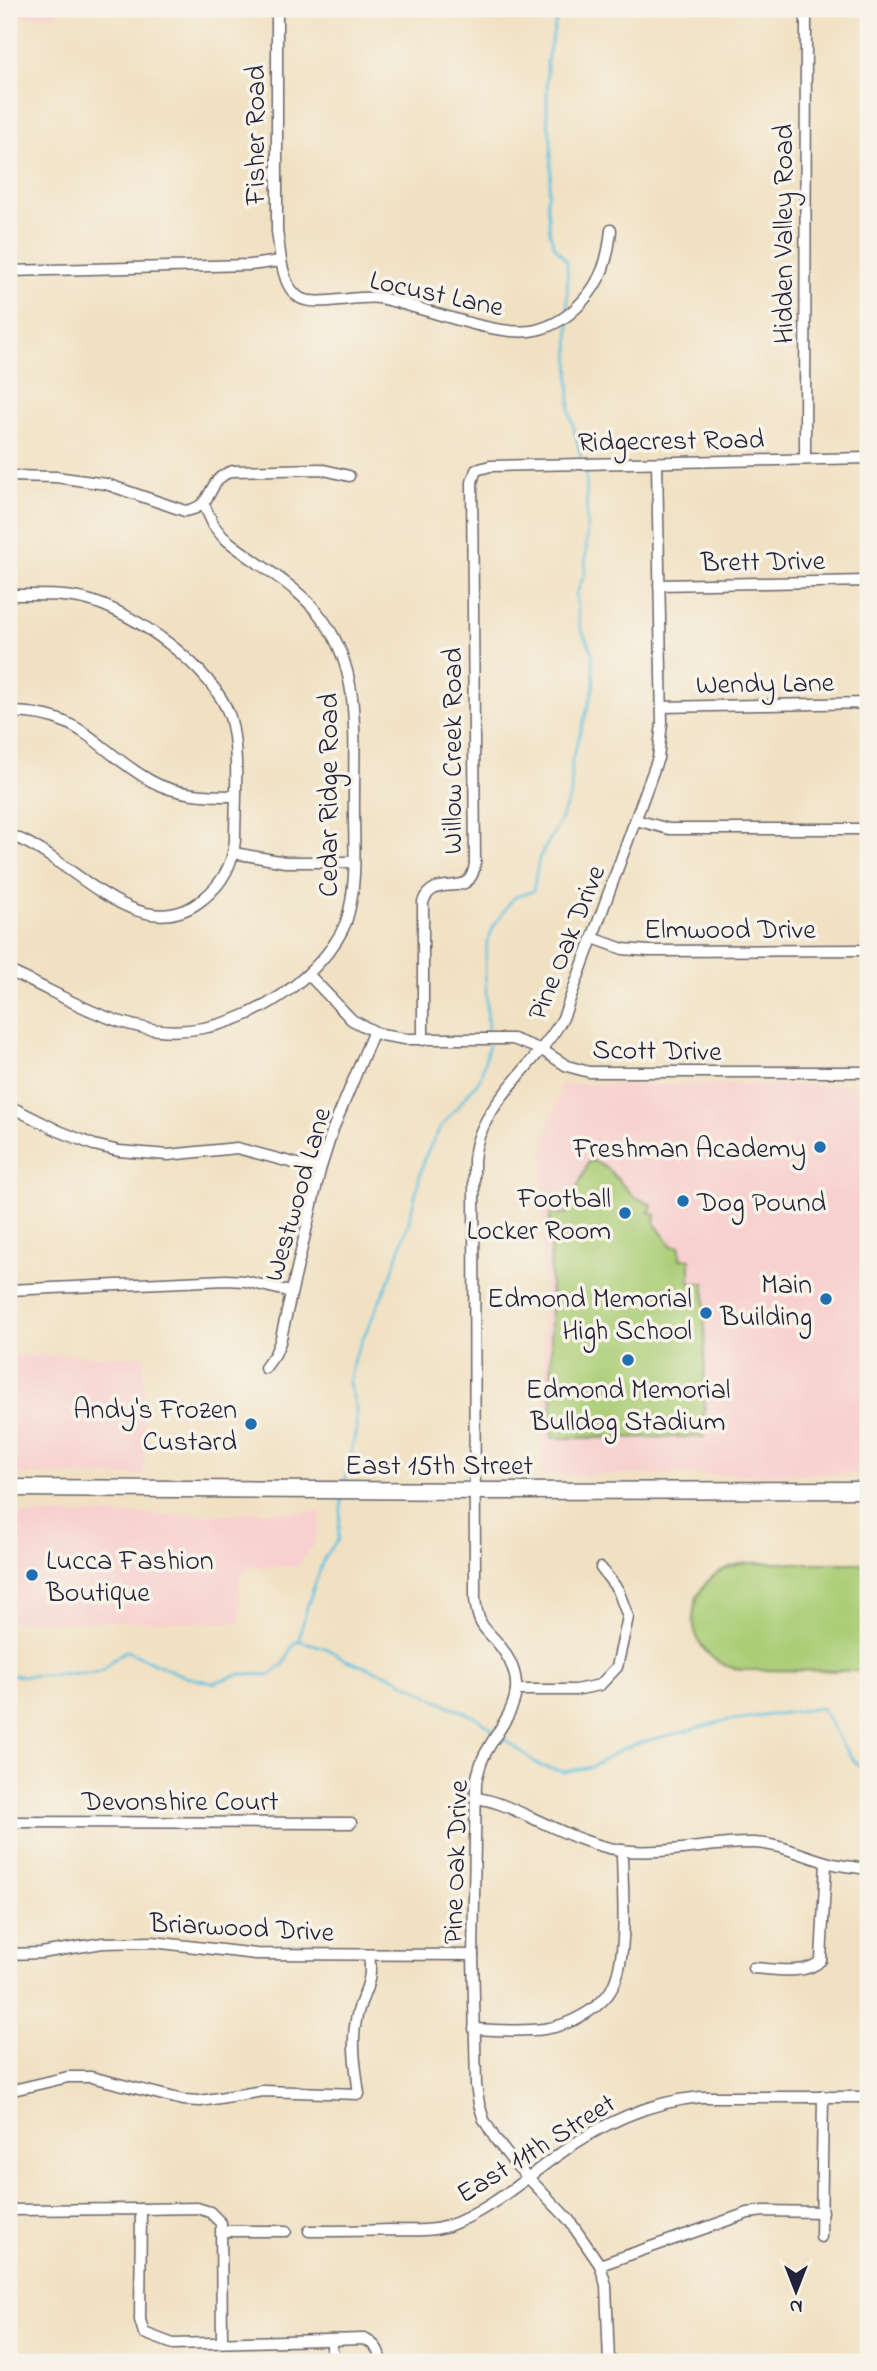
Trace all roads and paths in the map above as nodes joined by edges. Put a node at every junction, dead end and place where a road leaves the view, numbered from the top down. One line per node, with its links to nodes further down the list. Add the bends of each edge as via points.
1 (277, 9): 4 (street, Fisher Road, via 277,232)
2 (806, 9): 7 (street, Hidden Valley Road)
3 (611, 230): 4 (street, Locust Lane, via 609,254 593,290 566,316 535,331 508,331 373,298 301,299 289,286)
4 (281, 261): 5 (street)
5 (9, 271)
6 (868, 458): 7 (street, Ridgecrest Road)
7 (805, 459): 8 (street, Ridgecrest Road)
8 (657, 463): 9 (street, Ridgecrest Road); 14 (street, Pine Oak Drive)
9 (476, 470): 30 (street, Willow Creek Road, via 472,482 475,863 467,882 436,887 423,902)
10 (9, 476): 12 (street, via 106,484 186,511)
11 (348, 476): 12 (street, via 320,470 233,471 218,478)
12 (204, 505): 24 (street, Cedar Ridge Road, via 223,537 308,602 324,621 344,660 354,705)
13 (868, 581): 14 (street, Brett Drive)
14 (659, 585): 17 (street, Pine Oak Drive)
15 (9, 595): 19 (street, via 60,595 109,607 152,632 191,664 209,681 229,713)
16 (868, 703): 17 (street, Wendy Lane)
17 (662, 707): 20 (street, Pine Oak Drive, via 658,758)
18 (9, 712): 19 (street, via 68,723 142,775 171,789)
19 (234, 796): 23 (street)
20 (636, 820): 21 (street, via 669,829); 25 (street, Pine Oak Drive)
21 (868, 829)
22 (9, 835): 23 (street, via 42,850 121,905 149,915 179,912 200,902 220,882)
23 (234, 853): 24 (street, via 285,862)
24 (353, 862): 28 (street, Cedar Ridge Road, via 345,925)
25 (593, 939): 26 (street, Elmwood Drive, via 649,951); 31 (street, Pine Oak Drive, via 563,1018)
26 (868, 950)
27 (9, 971): 28 (street, Cedar Ridge Road, via 121,1023 173,1031 239,1018)
28 (308, 974): 29 (street, Scott Drive, via 352,1020)
29 (373, 1033): 30 (street, Scott Drive); 34 (street, Westwood Lane)
30 (423, 1040): 31 (street, Scott Drive, via 513,1039)
31 (542, 1050): 32 (street, Scott Drive, via 578,1070 604,1074); 40 (street, Pine Oak Drive, via 492,1112 475,1151)
32 (868, 1072)
33 (9, 1106): 34 (street, via 59,1131 119,1151 167,1155 237,1148)
34 (320, 1170): 36 (street, Westwood Lane)
35 (9, 1290): 36 (street, via 226,1280)
36 (291, 1292): 37 (street, Westwood Lane, via 278,1349)
37 (265, 1368)
38 (9, 1488): 40 (main road, East 15th Street)
39 (868, 1490): 40 (main road, East 15th Street)
40 (475, 1491): 42 (street, Pine Oak Drive, via 477,1615 505,1651)
41 (601, 1567): 42 (street, via 618,1590 628,1617 617,1667 600,1685 575,1690)
42 (516, 1690): 43 (street, Pine Oak Drive, via 506,1723 479,1769)
43 (475, 1798): 46 (street, via 487,1799 578,1839); 51 (street, Pine Oak Drive)
44 (9, 1822): 45 (street, Devonshire Court)
45 (351, 1823)
46 (622, 1850): 47 (street, via 771,1844); 53 (street, via 622,1948 613,1987 570,2023 544,2029)
47 (826, 1863): 48 (street); 52 (street, via 821,1960 805,1969)
48 (868, 1869)
49 (9, 1954): 50 (street, Briarwood Drive, via 153,1942 256,1954)
50 (369, 1955): 51 (street, Briarwood Drive); 54 (street, via 372,1971 354,2031 359,2094 263,2091 183,2100 91,2077 68,2077)
51 (473, 1955): 53 (street, Pine Oak Drive)
52 (753, 1968)
53 (474, 2029): 57 (street, Pine Oak Drive, via 476,2085 484,2120)
54 (9, 2091)
55 (823, 2096): 56 (street, East 11th Street); 57 (street, East 11th Street, via 678,2099 623,2116 594,2131); 60 (street)
56 (868, 2097)
57 (529, 2178): 63 (street, East 11th Street, via 447,2226); 65 (street, Pine Oak Drive, via 569,2220)
58 (141, 2208): 59 (street); 61 (street, via 197,2208 222,2223); 67 (street, via 140,2320 144,2333 173,2344)
59 (9, 2210)
60 (822, 2211): 64 (street); 65 (street, via 748,2213)
61 (222, 2231): 62 (street); 67 (street)
62 (286, 2231)
63 (309, 2231)
64 (821, 2237)
65 (600, 2265): 70 (street, Pine Oak Drive, via 606,2285)
66 (332, 2340): 67 (street); 68 (street); 69 (street, via 373,2343)
67 (222, 2342)
68 (332, 2362)
69 (380, 2362)
70 (610, 2362)

